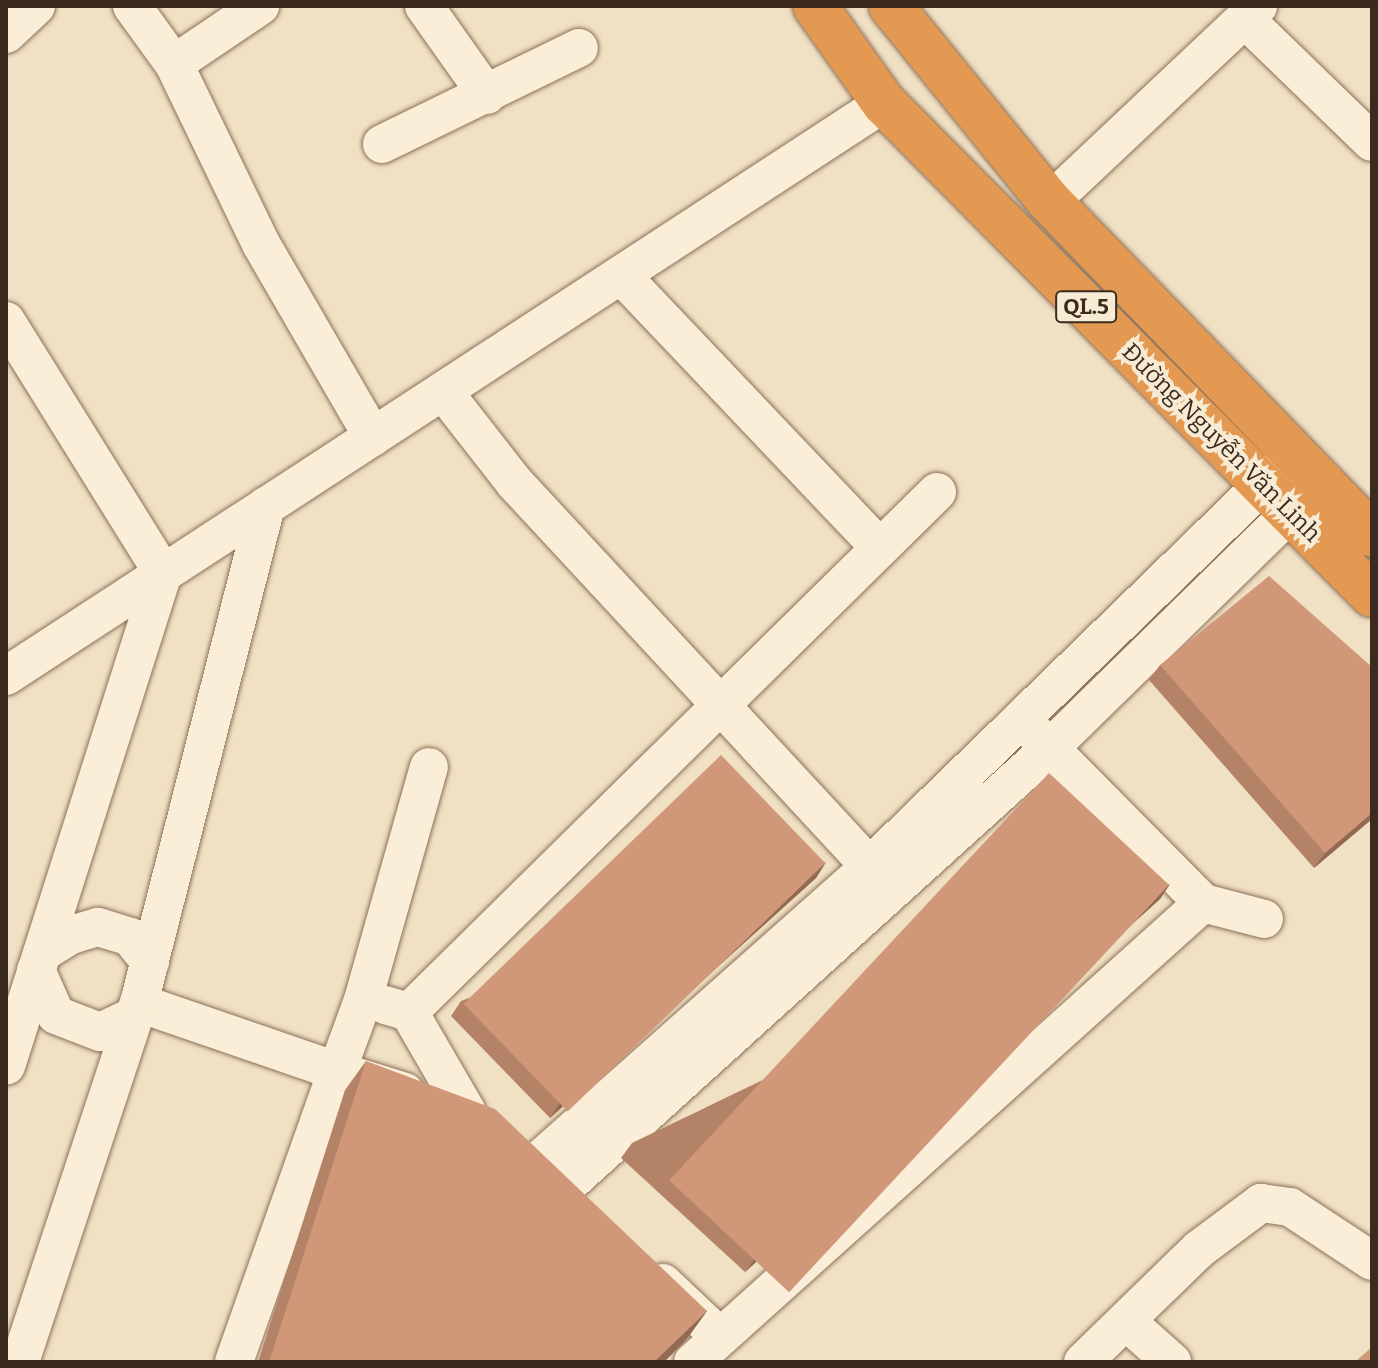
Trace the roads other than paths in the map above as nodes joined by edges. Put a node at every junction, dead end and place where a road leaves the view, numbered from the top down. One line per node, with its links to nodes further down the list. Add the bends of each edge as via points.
1 (36, 6): 8 (street)
2 (132, 6): 10 (street)
3 (260, 6): 10 (street)
4 (424, 6): 11 (street)
5 (815, 6): 12 (highway, Đường Nguyễn Văn Linh / QL.5)
6 (891, 6): 15 (highway, Đường Nguyễn Văn Linh / QL.5)
7 (1252, 13): 13 (street); 15 (street)
8 (6, 34)
9 (579, 48): 11 (street)
10 (174, 64): 19 (street, via 261,244)
11 (487, 95): 14 (street)
12 (884, 103): 16 (street); 20 (highway, Đường Nguyễn Văn Linh / QL.5)
13 (1372, 142)
14 (382, 144)
15 (1050, 202): 20 (highway, Đường Nguyễn Văn Linh / QL.5)
16 (621, 275): 18 (street); 24 (street)
17 (6, 321): 25 (street)
18 (443, 391): 19 (street); 28 (street, via 514,482)
19 (373, 437): 22 (street)
20 (1292, 484): 23 (highway, Đường Nguyễn Văn Linh / QL.5); 26 (highway, Đường Nguyễn Văn Linh / QL.5); 29 (street); 30 (street)
21 (937, 492): 24 (street)
22 (266, 506): 25 (street); 36 (street)
23 (1372, 534)
24 (880, 548): 28 (street)
25 (163, 573): 27 (street); 35 (street)
26 (1372, 595)
27 (7, 673)
28 (721, 705): 32 (street); 39 (street)
29 (1023, 722): 30 (street); 32 (street)
30 (1050, 748): 32 (street); 33 (street)
31 (429, 767): 37 (street)
32 (882, 880): 43 (street); 43 (street, via 574,1200)
33 (1203, 903): 34 (street); 47 (street)
34 (1264, 919)
35 (39, 962): 36 (street, via 71,935 98,927 130,937); 38 (street, via 56,1015 100,1032); 40 (street)
36 (150, 962): 38 (street)
37 (363, 1000): 39 (street); 41 (street)
38 (137, 1010): 41 (street); 48 (street)
39 (409, 1012): 42 (street)
40 (6, 1066)
41 (337, 1071): 42 (street); 49 (street)
42 (467, 1112): 43 (street)
43 (536, 1163)
44 (1372, 1261): 46 (street, via 1290,1207 1261,1203 1234,1219)
45 (641, 1263): 47 (street)
46 (1126, 1321): 50 (street); 51 (street)
47 (706, 1349)
48 (20, 1362)
49 (234, 1362)
50 (1083, 1362)
51 (1172, 1362)

